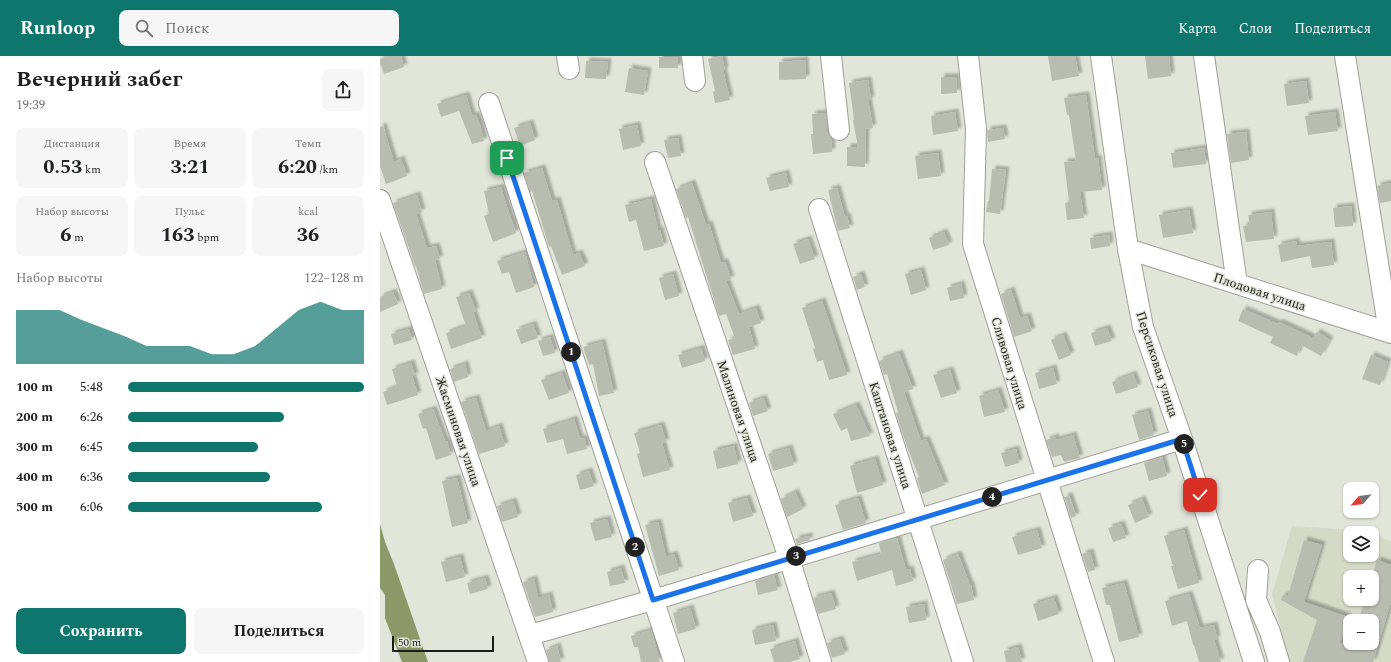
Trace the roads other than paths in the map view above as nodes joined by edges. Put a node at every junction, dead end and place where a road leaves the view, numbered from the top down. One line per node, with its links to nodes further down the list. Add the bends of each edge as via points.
1 (692, 56): 7 (street)
2 (830, 56): 9 (street)
3 (968, 56): 17 (street, Сливовая улица, via 976,129 973,244)
4 (1101, 56): 13 (street, Персиковая улица)
5 (1204, 56): 14 (street)
6 (1345, 56): 15 (street)
7 (695, 81)
8 (489, 103): 21 (street)
9 (839, 130)
10 (655, 162): 19 (street, Малиновая улица)
11 (380, 200): 22 (street, Жасминовая улица)
12 (819, 209): 18 (street, Каштановая улица)
13 (1128, 249): 14 (street, Плодовая улица); 16 (street, Персиковая улица, via 1143,327)
14 (1237, 284): 15 (street, Плодовая улица)
15 (1390, 332)
16 (1182, 439): 17 (street); 28 (street, Персиковая улица)
17 (1047, 480): 18 (street); 27 (street, Сливовая улица)
18 (918, 519): 19 (street); 26 (street, Каштановая улица)
19 (789, 558): 21 (street); 25 (street, Малиновая улица)
20 (1258, 570): 29 (street, via 1256,600)
21 (653, 600): 22 (street); 24 (street)
22 (530, 635): 23 (street, Жасминовая улица)
23 (538, 662)
24 (674, 662)
25 (821, 662)
26 (963, 662)
27 (1104, 662)
28 (1254, 662)
29 (1279, 662)

